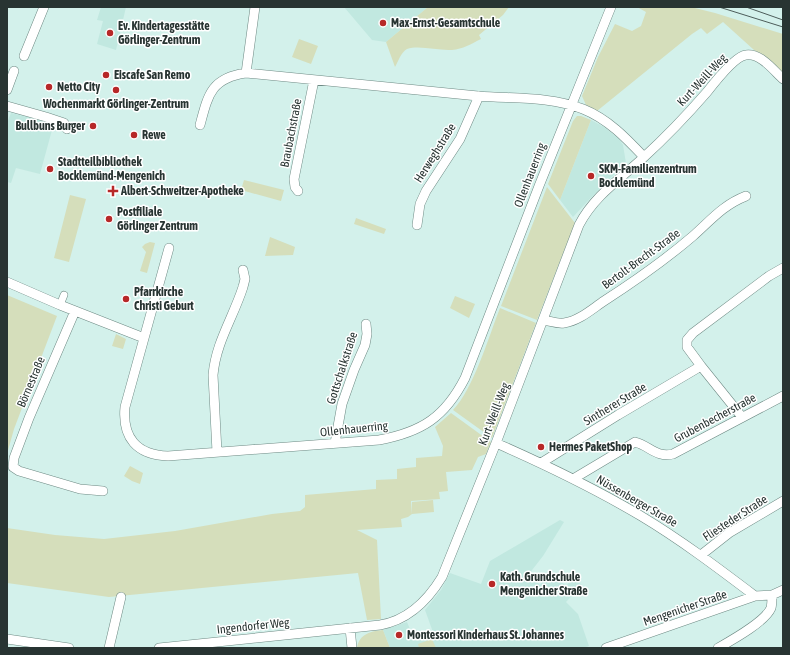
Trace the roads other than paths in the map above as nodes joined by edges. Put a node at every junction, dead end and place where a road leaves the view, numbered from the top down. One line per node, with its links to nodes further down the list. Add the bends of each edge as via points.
1 (44, 7): 4 (street)
2 (255, 7): 6 (street)
3 (611, 7): 11 (street, Ollenhauerring)
4 (24, 56)
5 (14, 71): 9 (street)
6 (246, 73): 8 (street); 13 (street, via 224,79 210,92)
7 (783, 79): 15 (street, Kurt-Weill-Weg, via 760,58 754,55 741,56)
8 (314, 80): 10 (street); 16 (street, Braubachstraße, via 294,179)
9 (7, 90)
10 (479, 96): 11 (street, via 556,101); 18 (street, Herweghstraße, via 453,151 426,190 420,204)
11 (571, 105): 15 (street, via 608,122); 32 (street, Ollenhauerring, via 465,378 452,400 434,419 406,434 379,440)
12 (7, 106): 14 (street, via 64,123)
13 (200, 125)
14 (68, 129)
15 (644, 157): 26 (street, Kurt-Weill-Weg, via 596,199 584,216)
16 (298, 191)
17 (746, 196): 26 (street, Bertolt-Brecht-Straße, via 721,209 661,261 589,312 564,323)
18 (417, 225)
19 (170, 248): 28 (street, Ollenhauerring)
20 (783, 268): 29 (street, via 687,340 687,347)
21 (243, 270): 34 (street, via 243,287 217,350 214,364)
22 (7, 282): 24 (street)
23 (64, 295): 24 (street)
24 (60, 305): 25 (street)
25 (75, 311): 28 (street); 37 (street, Börnestraße, via 28,418 13,467 80,489)
26 (543, 320): 33 (street, Kurt-Weill-Weg)
27 (366, 324): 32 (street, Gottschalkstraße, via 365,345 342,404)
28 (144, 338): 34 (street, Ollenhauerring, via 125,407 128,435 139,448 157,456)
29 (701, 366): 31 (street); 35 (street, Sintherer Straße)
30 (783, 396): 31 (street, Grubenbecherstraße)
31 (742, 417): 36 (street, Grubenbecherstraße, via 665,456 635,442)
32 (335, 443): 34 (street, Ollenhauerring)
33 (496, 443): 35 (street, Nüssenberger Straße); 44 (street, Kurt-Weill-Weg, via 442,577 431,594 416,610 400,619 385,624)
34 (217, 452)
35 (541, 463): 36 (street, Nüssenberger Straße)
36 (573, 479): 39 (street, Nüssenberger Straße, via 641,516)
37 (103, 491)
38 (783, 501): 39 (street, Fliesteder Straße, via 729,533)
39 (701, 555): 42 (street, Nüssenberger Straße)
40 (783, 590): 41 (street)
41 (772, 595): 42 (street, Mengenicher Straße); 51 (street, via 772,607 768,613 751,628)
42 (755, 596): 50 (street, Mengenicher Straße)
43 (121, 597): 47 (street)
44 (350, 628): 48 (street, Ingendorfer Weg); 49 (street)
45 (7, 639): 46 (street)
46 (69, 648)
47 (109, 648)
48 (159, 648)
49 (352, 648)
50 (606, 648)
51 (718, 648)

